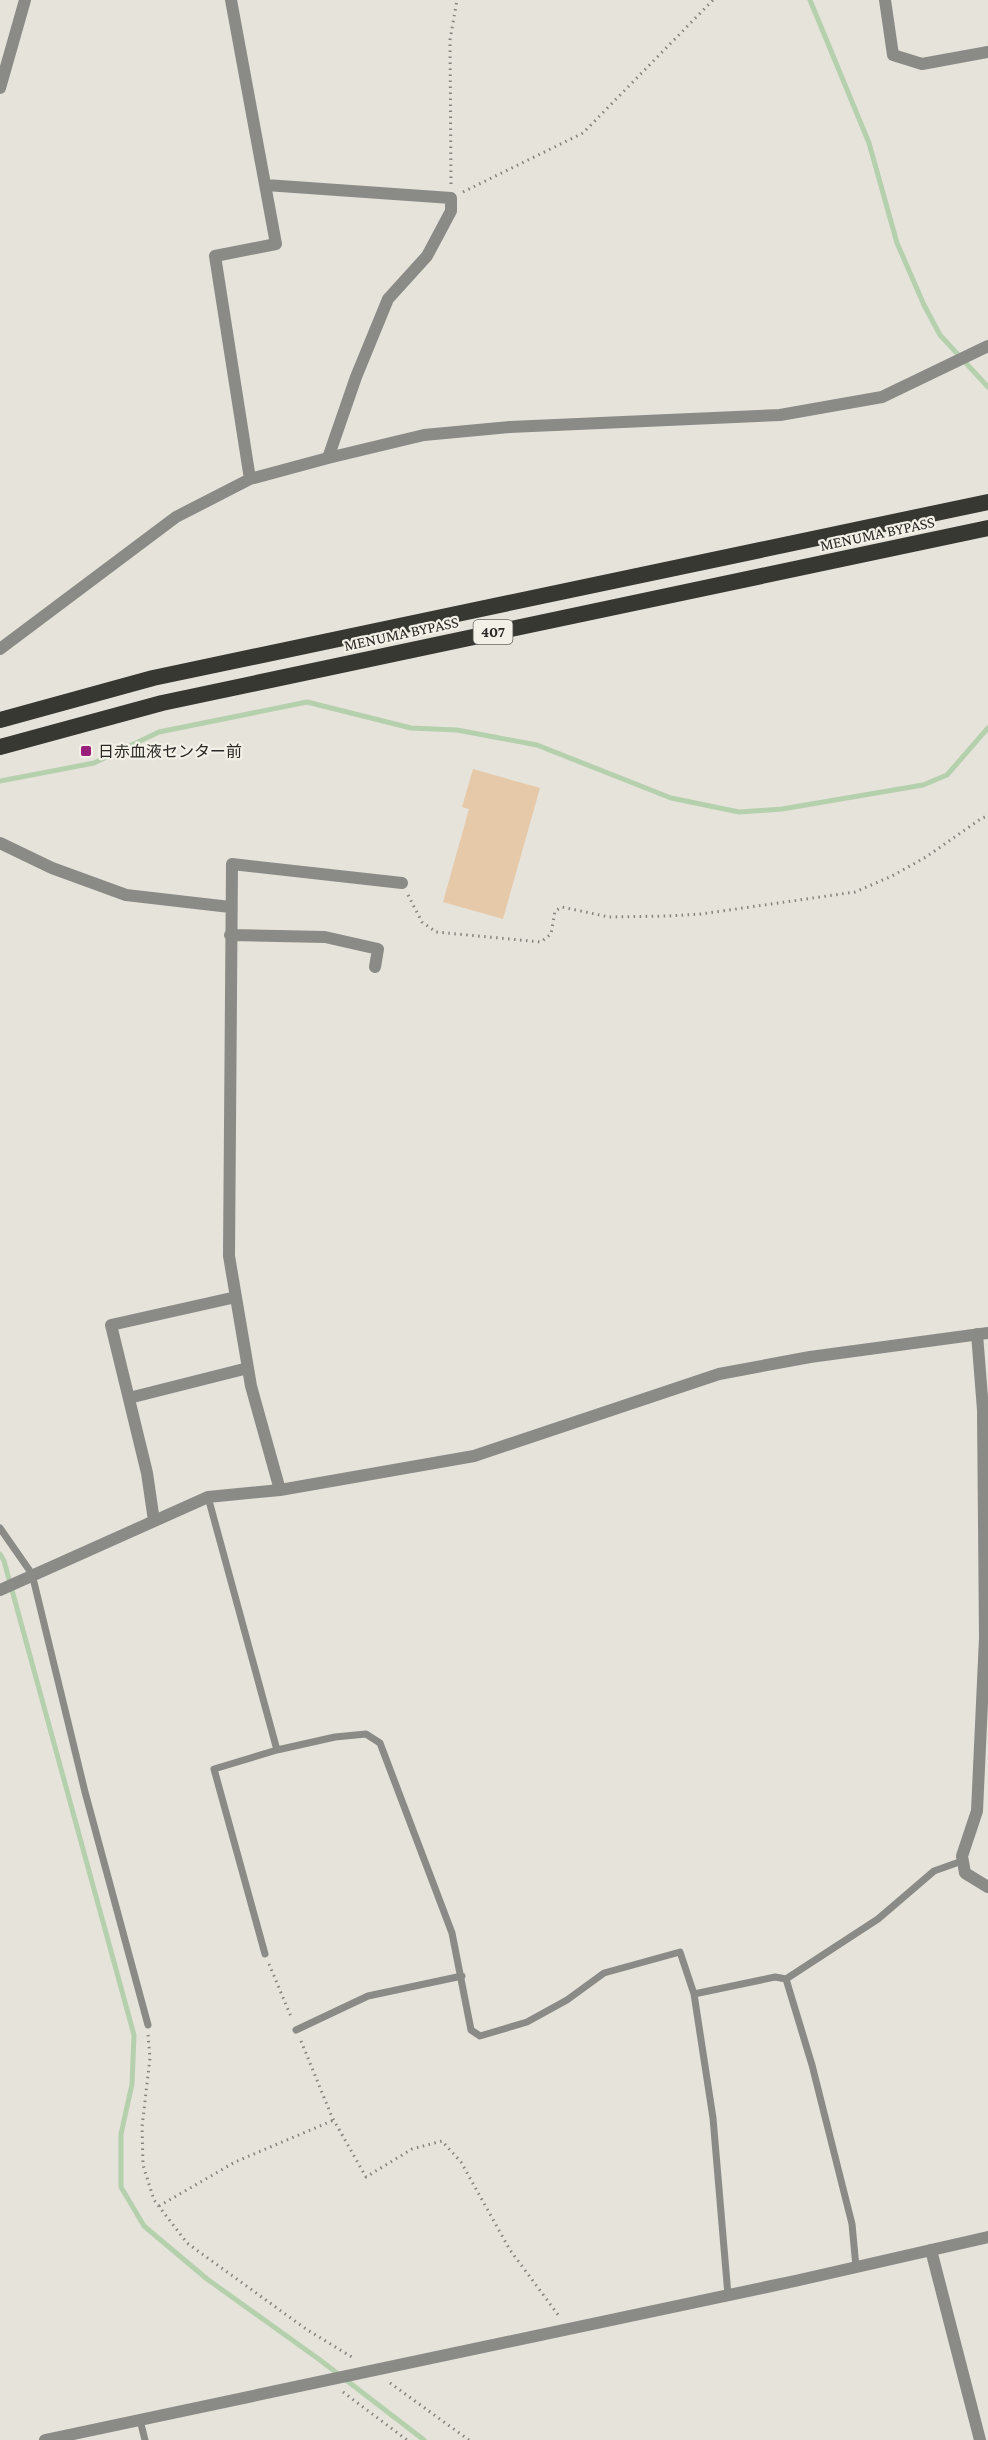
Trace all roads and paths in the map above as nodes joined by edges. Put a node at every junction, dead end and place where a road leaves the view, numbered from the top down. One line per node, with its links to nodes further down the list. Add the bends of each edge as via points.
1 (25, 0): 7 (street)
2 (231, 0): 8 (street)
3 (457, 0): 9 (path, via 450,40)
4 (713, 0): 9 (path, via 583,133)
5 (885, 0): 6 (street, via 893,56 922,64)
6 (988, 52)
7 (0, 88)
8 (266, 185): 9 (street); 12 (street, via 276,244 215,256)
9 (451, 198): 11 (street, via 451,211 427,256 388,299)
10 (988, 346): 11 (street, via 882,397 780,416 510,427 424,435)
11 (328, 458): 12 (street)
12 (250, 479): 15 (street, via 176,517)
13 (988, 502): 16 (highway, MENUMA BYPASS / 407, via 164,676)
14 (988, 528): 17 (highway, MENUMA BYPASS / 407, via 162,703)
15 (0, 649)
16 (0, 720)
17 (0, 747)
18 (988, 816): 20 (path, via 900,871 855,892 668,916 609,917 562,907 555,911 551,934 541,942 436,932 422,922)
19 (0, 843): 21 (street, via 126,896)
20 (402, 883): 21 (street, via 232,864)
21 (230, 907): 22 (street)
22 (230, 934): 23 (street, via 325,937 378,948); 24 (street, via 229,1256)
23 (375, 967)
24 (236, 1297): 26 (street); 27 (street, via 111,1325)
25 (983, 1334): 28 (street, via 810,1357 719,1374 474,1456); 34 (street)
26 (248, 1368): 27 (street); 28 (street)
27 (129, 1398): 30 (street)
28 (280, 1490): 29 (street)
29 (208, 1497): 30 (street); 35 (lane)
30 (154, 1521): 32 (street)
31 (0, 1528): 32 (lane)
32 (32, 1574): 33 (street); 42 (lane)
33 (0, 1590)
34 (985, 1718): 36 (street, via 977,1811)
35 (277, 1750): 38 (lane, via 214,1769); 39 (lane, via 366,1734 380,1743 452,1933)
36 (963, 1861): 37 (street, via 964,1873); 40 (lane, via 934,1871 878,1919)
37 (988, 1887)
38 (265, 1954): 43 (path)
39 (462, 1976): 41 (lane, via 471,2030 480,2036 527,2022 604,1973 680,1952); 43 (lane, via 368,1996)
40 (786, 1979): 41 (lane, via 775,1977); 48 (lane, via 852,2224)
41 (694, 1994): 49 (lane, via 713,2118)
42 (147, 2025): 45 (path, via 150,2058 142,2127 143,2165)
43 (296, 2030): 44 (path)
44 (334, 2120): 45 (path, via 235,2162); 50 (path, via 366,2177 412,2149 442,2141 461,2162 510,2250)
45 (159, 2206): 51 (path, via 187,2243 306,2329)
46 (988, 2237): 47 (street)
47 (931, 2250): 48 (street); 58 (street)
48 (856, 2267): 49 (street)
49 (728, 2295): 50 (street)
50 (568, 2328): 51 (street)
51 (373, 2370): 52 (street); 57 (path)
52 (327, 2380): 53 (street); 56 (path)
53 (140, 2420): 54 (street); 55 (lane)
54 (45, 2440)
55 (145, 2440)
56 (407, 2440)
57 (469, 2440)
58 (980, 2440)

